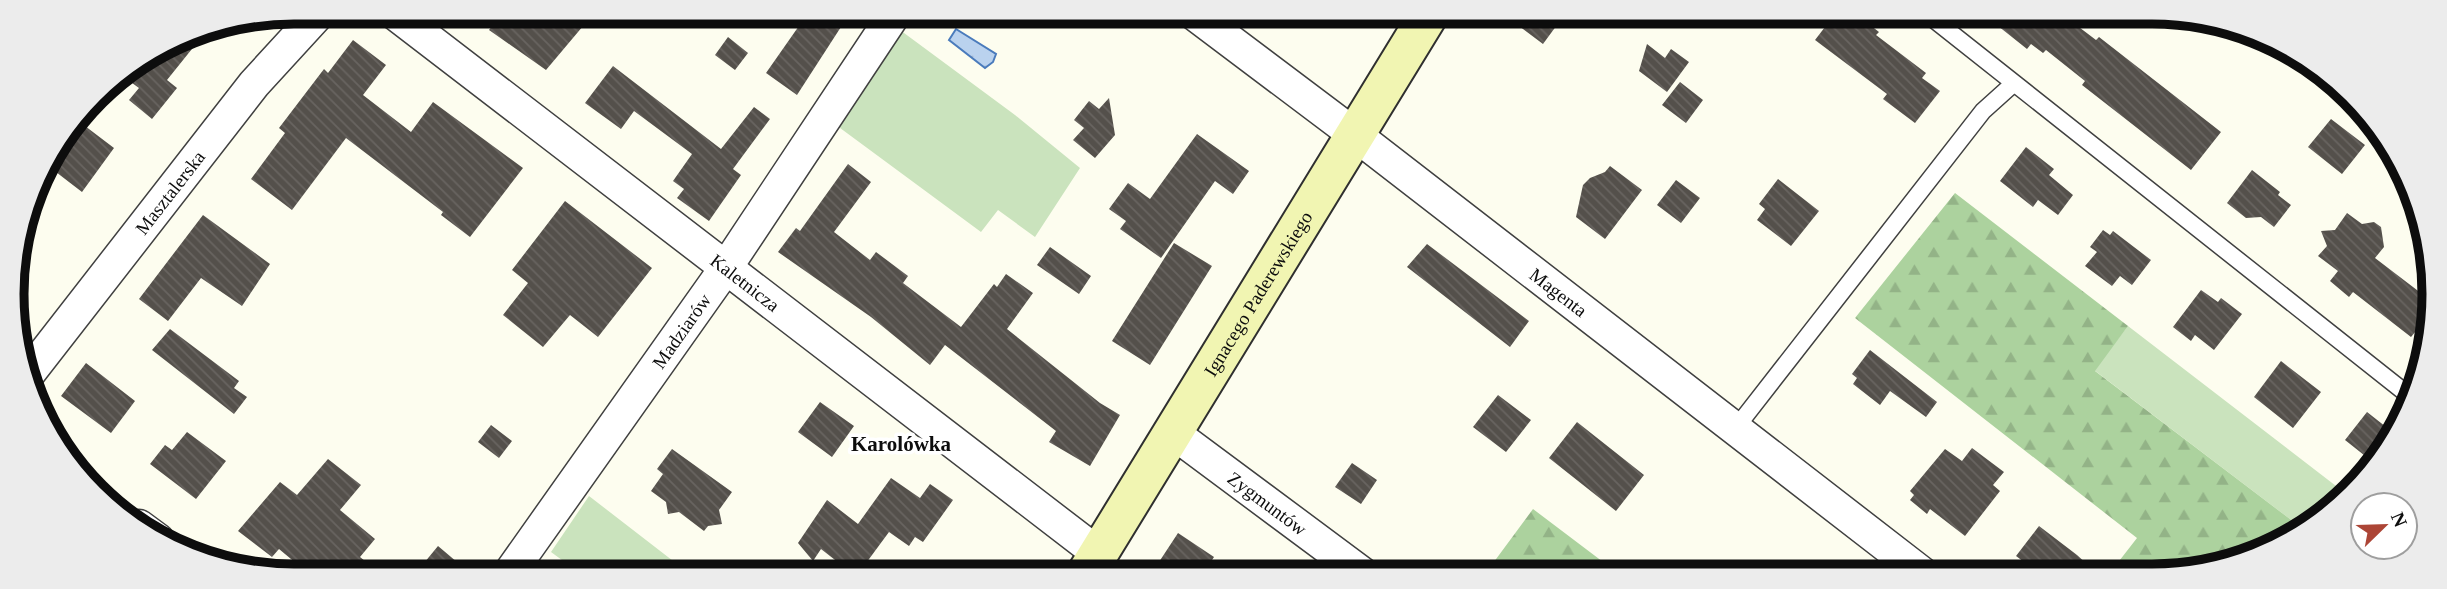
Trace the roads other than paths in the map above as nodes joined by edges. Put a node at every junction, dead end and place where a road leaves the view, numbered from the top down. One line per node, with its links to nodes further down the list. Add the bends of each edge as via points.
1 (309, 24): 10 (street, Masztalerska, via 254,84)
2 (409, 24): 9 (street, Kaletnicza)
3 (888, 24): 9 (street, Madziarów)
4 (1208, 24): 8 (street, Magenta)
5 (1423, 24): 8 (street, Ignacego Paderewskiego)
6 (1939, 24): 7 (lane)
7 (2013, 84): 11 (lane); 12 (lane, via 1983,111)
8 (1354, 135): 12 (street, Magenta); 13 (street, Ignacego Paderewskiego)
9 (725, 269): 14 (street, Madziarów); 15 (street, Kaletnicza)
10 (35, 366)
11 (2404, 392)
12 (1735, 429): 17 (street, Magenta)
13 (1172, 432): 15 (street, Ignacego Paderewskiego); 16 (street, Zygmuntów)
14 (516, 564)
15 (1092, 564)
16 (1350, 564)
17 (1910, 564)

